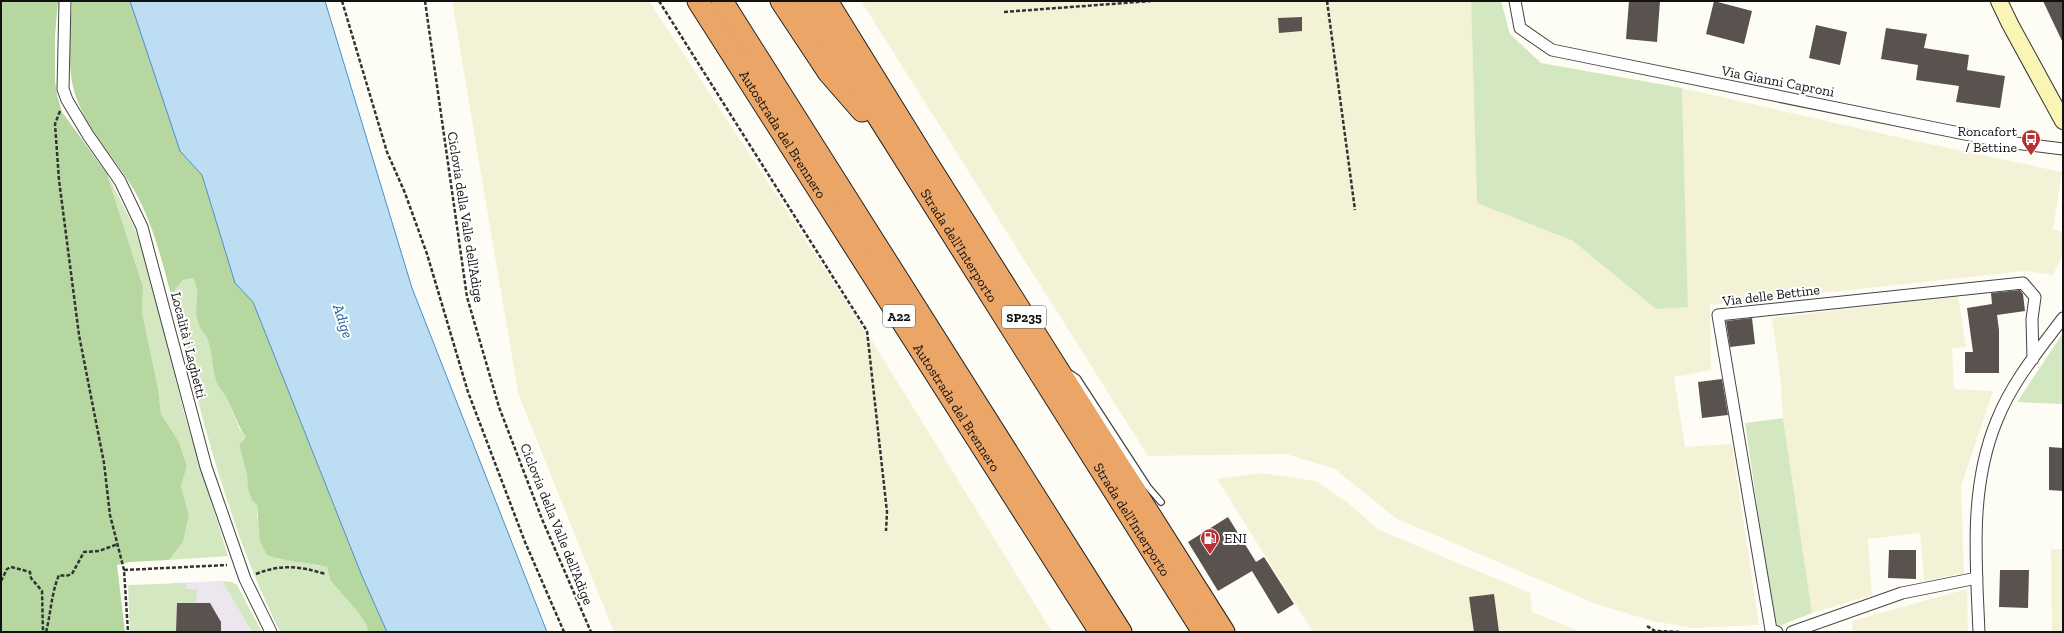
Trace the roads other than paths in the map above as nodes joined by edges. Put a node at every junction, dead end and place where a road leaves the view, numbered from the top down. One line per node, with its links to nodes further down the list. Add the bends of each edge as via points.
1 (65, 1): 17 (street, Località i Laghetti, via 63,89 88,135 120,181 142,227 206,467 239,564)
2 (698, 1): 18 (highway, Autostrada del Brennero / A22)
3 (722, 1): 19 (highway, Autostrada del Brennero / A22)
4 (781, 1): 11 (highway, via 828,72)
5 (805, 1): 11 (highway, Strada dell'Interporto / SP235)
6 (827, 1): 13 (highway, Strada dell'Interporto / SP235)
7 (1515, 1): 10 (street, Via Gianni Caproni, via 1520,28 1552,50 1999,141)
8 (2000, 1): 9 (street)
9 (2063, 121)
10 (2063, 149)
11 (907, 163): 20 (highway, Strada dell'Interporto / SP235)
12 (2063, 318): 14 (street)
13 (1046, 352): 15 (lane, via 1077,378 1148,487); 21 (highway, Strada dell'Interporto / SP235)
14 (2033, 359): 16 (street, via 2008,396 1986,448 1976,511); 22 (street, Via delle Bettine, via 2032,319 2035,298 2023,283 1718,315 1771,630)
15 (1161, 502)
16 (1976, 578): 23 (street, via 1902,592); 24 (street)
17 (271, 632)
18 (1100, 632)
19 (1121, 632)
20 (1203, 632)
21 (1224, 632)
22 (1777, 632)
23 (1792, 632)
24 (1979, 632)

